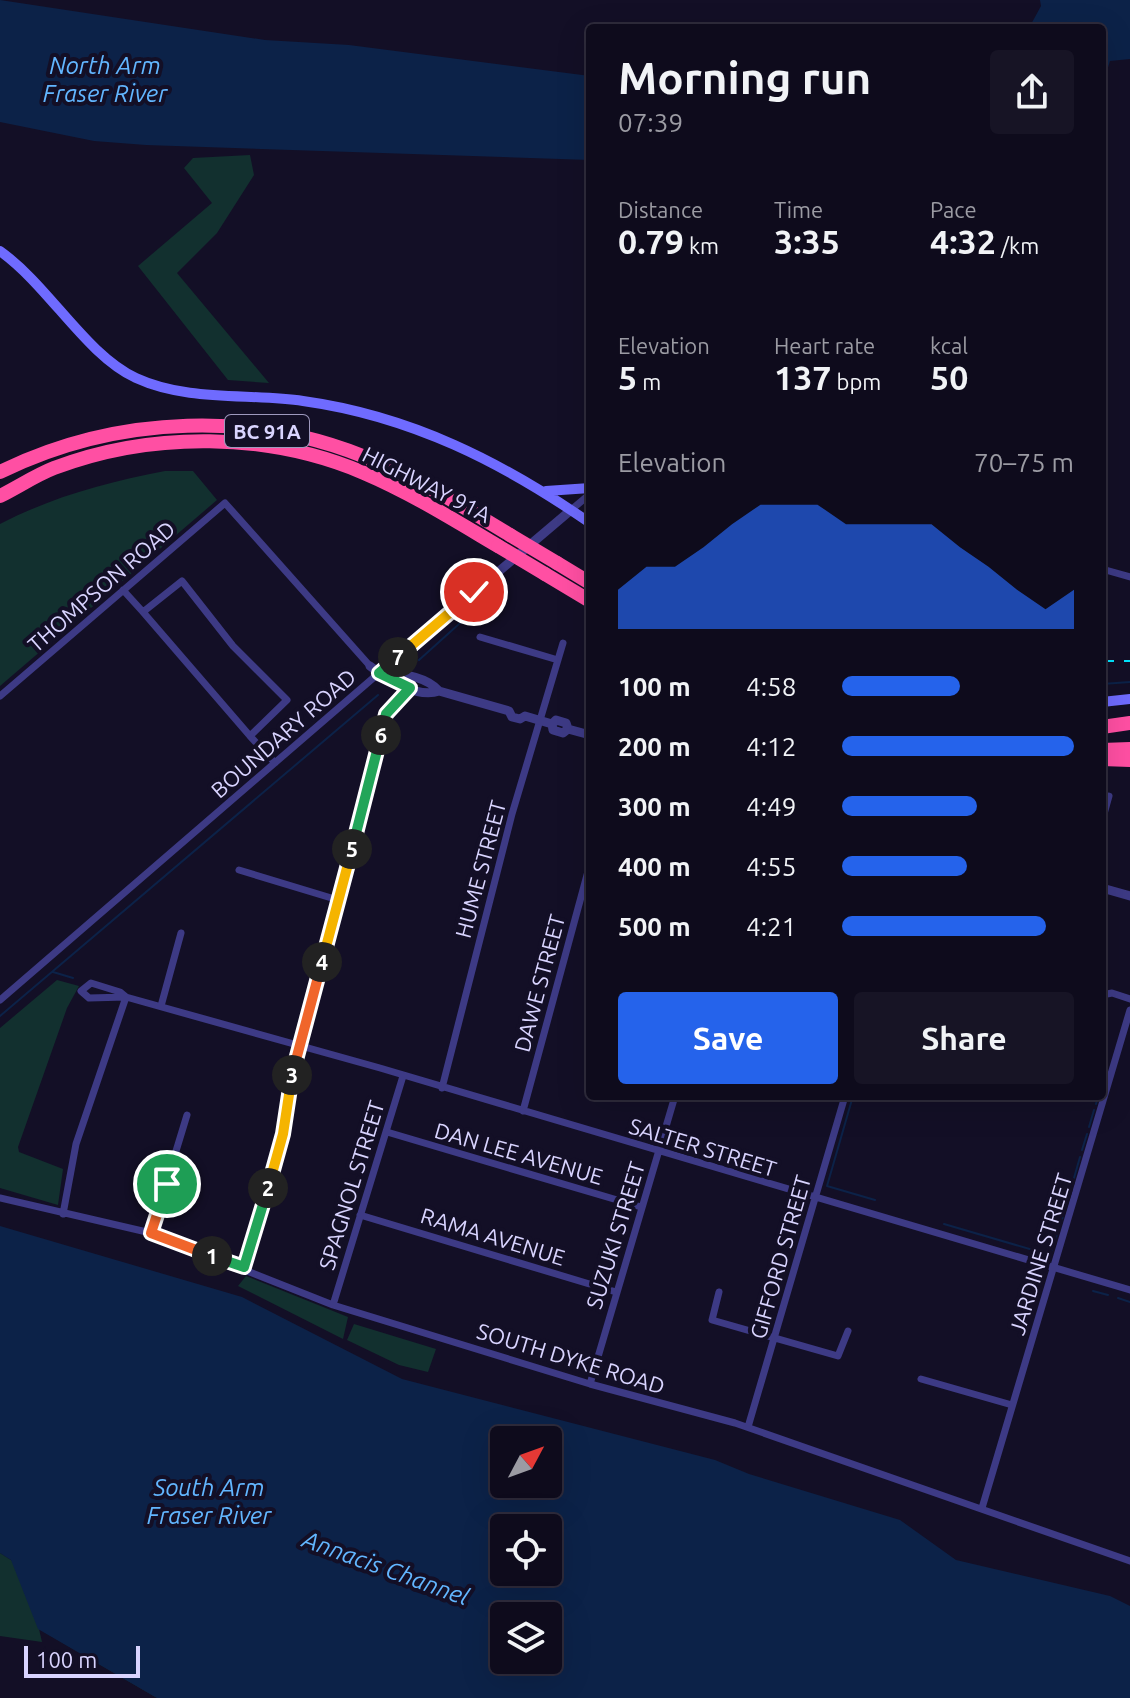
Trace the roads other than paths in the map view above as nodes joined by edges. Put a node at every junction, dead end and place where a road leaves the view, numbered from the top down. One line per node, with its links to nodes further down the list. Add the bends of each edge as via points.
1 (0, 251): 5 (main road, via 35,279 107,359 137,378 182,391 301,400 386,418 459,445)
2 (196, 441): 6 (highway, HIGHWAY 91A / BC 91A, via 101,454 53,469); 8 (highway, via 60,476); 15 (highway, HIGHWAY 91A / BC 91A, bridge, via 289,450 349,467 399,489)
3 (0, 472): 13 (highway, HIGHWAY 91A / BC 91A, bridge, via 100,436 172,425 254,428 375,460)
4 (586, 488): 5 (main road)
5 (544, 491): 9 (main road)
6 (0, 496)
7 (586, 497): 9 (street, BOUNDARY ROAD)
8 (0, 505)
9 (571, 510): 10 (main road); 19 (street, BOUNDARY ROAD)
10 (586, 520)
11 (1106, 570): 12 (street)
12 (1130, 577)
13 (586, 581)
14 (123, 590): 16 (street); 21 (street, THOMPSON ROAD, via 225,503); 25 (street, THOMPSON ROAD)
15 (586, 599)
16 (143, 612): 34 (street); 34 (street, via 182,581 233,646 264,673 287,700)
17 (480, 637): 20 (street)
18 (563, 643): 20 (street, HUME STREET)
19 (406, 651): 21 (street, BOUNDARY ROAD); 22 (street, via 401,665)
20 (558, 660): 28 (street, HUME STREET)
21 (375, 669): 22 (street); 23 (street); 39 (street, BOUNDARY ROAD)
22 (405, 676): 24 (street)
23 (410, 688): 24 (street); 46 (street, via 386,714)
24 (439, 691): 28 (street, via 509,711 512,717)
25 (0, 696)
26 (1130, 699): 27 (main road)
27 (1106, 702)
28 (540, 720): 33 (street, via 552,724 553,730); 56 (street, HUME STREET)
29 (1130, 723): 30 (highway)
30 (1106, 729)
31 (1106, 730): 32 (highway)
32 (1130, 732)
33 (586, 734)
34 (250, 736): 39 (street)
35 (1130, 749): 36 (highway)
36 (1106, 750)
37 (1106, 759): 38 (highway)
38 (1130, 760)
39 (275, 763): 51 (street, BOUNDARY ROAD)
40 (1109, 796): 41 (street)
41 (1106, 807)
42 (239, 870): 46 (street)
43 (586, 879): 61 (street, DAWE STREET)
44 (1106, 889): 45 (street)
45 (1130, 896)
46 (338, 900): 54 (street)
47 (181, 933): 52 (street)
48 (1106, 994): 50 (street)
49 (126, 997): 49 (street, SALTER STREET, via 91,983 81,991 89,998); 52 (street, SALTER STREET); 68 (street, via 76,1144)
50 (1130, 999)
51 (0, 1000)
52 (161, 1006): 54 (street, SALTER STREET)
53 (1130, 1010): 57 (street, JARDINE STREET)
54 (300, 1045): 55 (street, SALTER STREET); 71 (street, via 283,1134)
55 (403, 1076): 56 (street, SALTER STREET); 63 (street, SPAGNOL STREET)
56 (442, 1088): 61 (street, SALTER STREET)
57 (1106, 1093)
58 (674, 1100): 64 (street, SUZUKI STREET)
59 (843, 1100): 66 (street, GIFFORD STREET)
60 (1104, 1100): 72 (street, JARDINE STREET)
61 (523, 1111): 64 (street, SALTER STREET)
62 (187, 1115): 70 (street)
63 (387, 1132): 67 (street, DAN LEE AVENUE); 69 (street, SPAGNOL STREET)
64 (658, 1152): 66 (street, SALTER STREET); 67 (street, SUZUKI STREET)
65 (0, 1198): 68 (street, SOUTH DYKE ROAD)
66 (815, 1200): 72 (street, SALTER STREET); 78 (street, GIFFORD STREET)
67 (641, 1207): 74 (street, SUZUKI STREET)
68 (63, 1214): 70 (street, SOUTH DYKE ROAD)
69 (360, 1215): 74 (street, RAMA AVENUE); 76 (street, SPAGNOL STREET)
70 (151, 1233): 71 (street, SOUTH DYKE ROAD)
71 (244, 1267): 76 (street, SOUTH DYKE ROAD)
72 (1055, 1268): 73 (street, SALTER STREET); 81 (street, JARDINE STREET)
73 (1130, 1290)
74 (616, 1292): 80 (street, SUZUKI STREET)
75 (719, 1292): 78 (street, via 712,1320)
76 (333, 1305): 80 (street, SOUTH DYKE ROAD)
77 (848, 1331): 78 (street, via 838,1356)
78 (775, 1340): 82 (street, GIFFORD STREET)
79 (921, 1379): 81 (street)
80 (590, 1384): 82 (street, SOUTH DYKE ROAD)
81 (1012, 1405): 83 (street, JARDINE STREET)
82 (748, 1427): 83 (street, SOUTH DYKE ROAD)
83 (982, 1508): 84 (street, SOUTH DYKE ROAD)
84 (1130, 1561)

